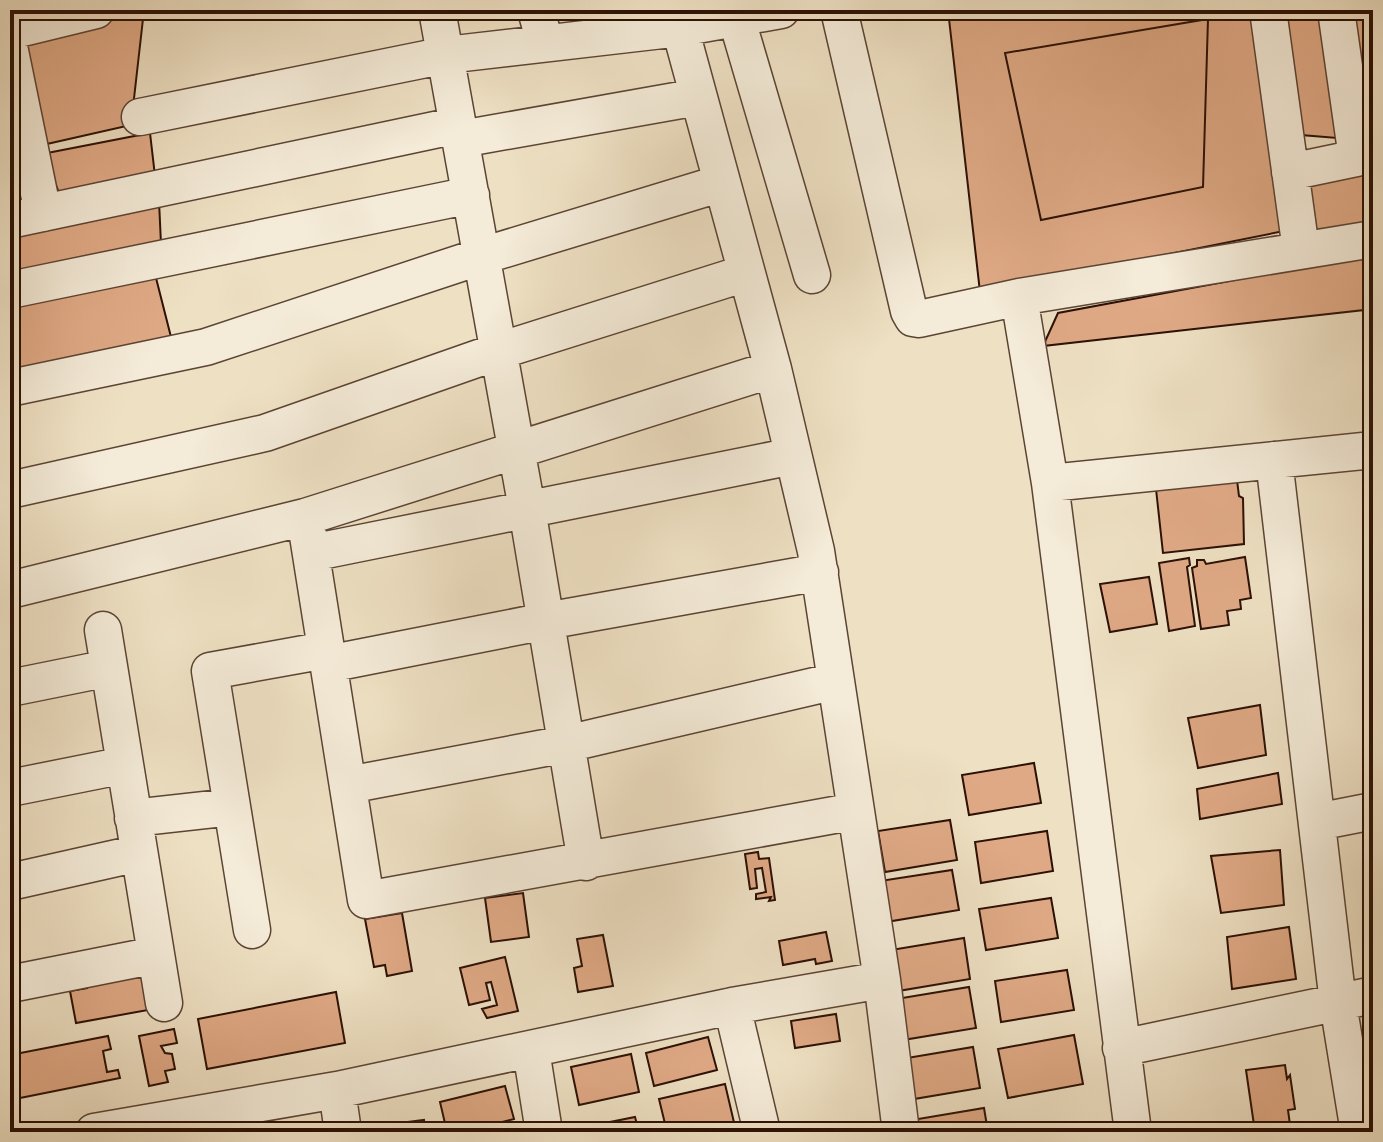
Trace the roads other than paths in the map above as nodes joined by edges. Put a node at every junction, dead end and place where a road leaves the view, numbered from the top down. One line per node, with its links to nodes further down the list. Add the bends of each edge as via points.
1 (96, 10): 11 (street)
2 (437, 10): 13 (street)
3 (781, 10): 7 (street)
4 (839, 10): 27 (street, via 913,318)
5 (1268, 10): 17 (street)
6 (1336, 10): 17 (street, via 1357,158)
7 (735, 14): 10 (street); 25 (street)
8 (638, 21): 9 (street); 10 (street)
9 (541, 27): 13 (street)
10 (680, 28): 14 (street)
11 (10, 31)
12 (10, 51): 20 (street)
13 (446, 55): 15 (street); 16 (street)
14 (698, 97): 16 (street); 18 (street)
15 (140, 117)
16 (460, 132): 19 (street); 20 (street)
17 (1290, 172): 22 (street)
18 (722, 183): 23 (street); 24 (street)
19 (471, 195): 23 (street); 26 (street)
20 (26, 216)
21 (1373, 239): 22 (street)
22 (1301, 250): 27 (street)
23 (482, 256): 28 (street); 30 (street, via 206,347)
24 (746, 273): 28 (street); 29 (street)
25 (812, 275)
26 (10, 290)
27 (1019, 297): 35 (street)
28 (499, 351): 31 (street); 36 (street, via 265,433)
29 (773, 369): 31 (street); 33 (street)
30 (10, 388)
31 (516, 450): 37 (street); 38 (street)
32 (1373, 450): 34 (street)
33 (793, 456): 37 (street); 40 (street)
34 (1274, 460): 35 (street); 56 (street)
35 (1050, 483): 68 (street)
36 (10, 490)
37 (527, 509): 39 (street); 42 (street)
38 (305, 517): 39 (street); 41 (street)
39 (311, 553): 44 (street)
40 (820, 572): 42 (street); 46 (street)
41 (10, 590)
42 (546, 621): 44 (street); 48 (street)
43 (103, 630): 45 (street)
44 (327, 657): 50 (street); 52 (street, via 210,671)
45 (109, 668): 47 (street); 49 (street)
46 (836, 681): 48 (street); 53 (street)
47 (10, 688)
48 (566, 744): 50 (street); 58 (street)
49 (125, 765): 51 (street); 55 (street)
50 (348, 785): 58 (street, via 366,900)
51 (10, 788)
52 (232, 807): 55 (street); 60 (street)
53 (856, 811): 58 (street); 62 (street)
54 (1373, 811): 56 (street)
55 (133, 818): 57 (street)
56 (1317, 822): 66 (street)
57 (139, 853): 59 (street); 61 (street)
58 (586, 862)
59 (10, 882)
60 (252, 930)
61 (156, 955): 63 (street); 65 (street)
62 (882, 980): 67 (street); 76 (street)
63 (10, 984)
64 (1373, 995): 66 (street)
65 (164, 1003)
66 (1338, 1003): 68 (street); 78 (street)
67 (732, 1006): 69 (street); 75 (street)
68 (1121, 1048): 77 (street)
69 (531, 1050): 70 (street); 74 (street)
70 (337, 1090): 71 (street); 73 (street)
71 (130, 1129): 72 (street)
72 (94, 1132)
73 (343, 1132)
74 (544, 1132)
75 (762, 1132)
76 (901, 1132)
77 (1133, 1132)
78 (1359, 1132)

